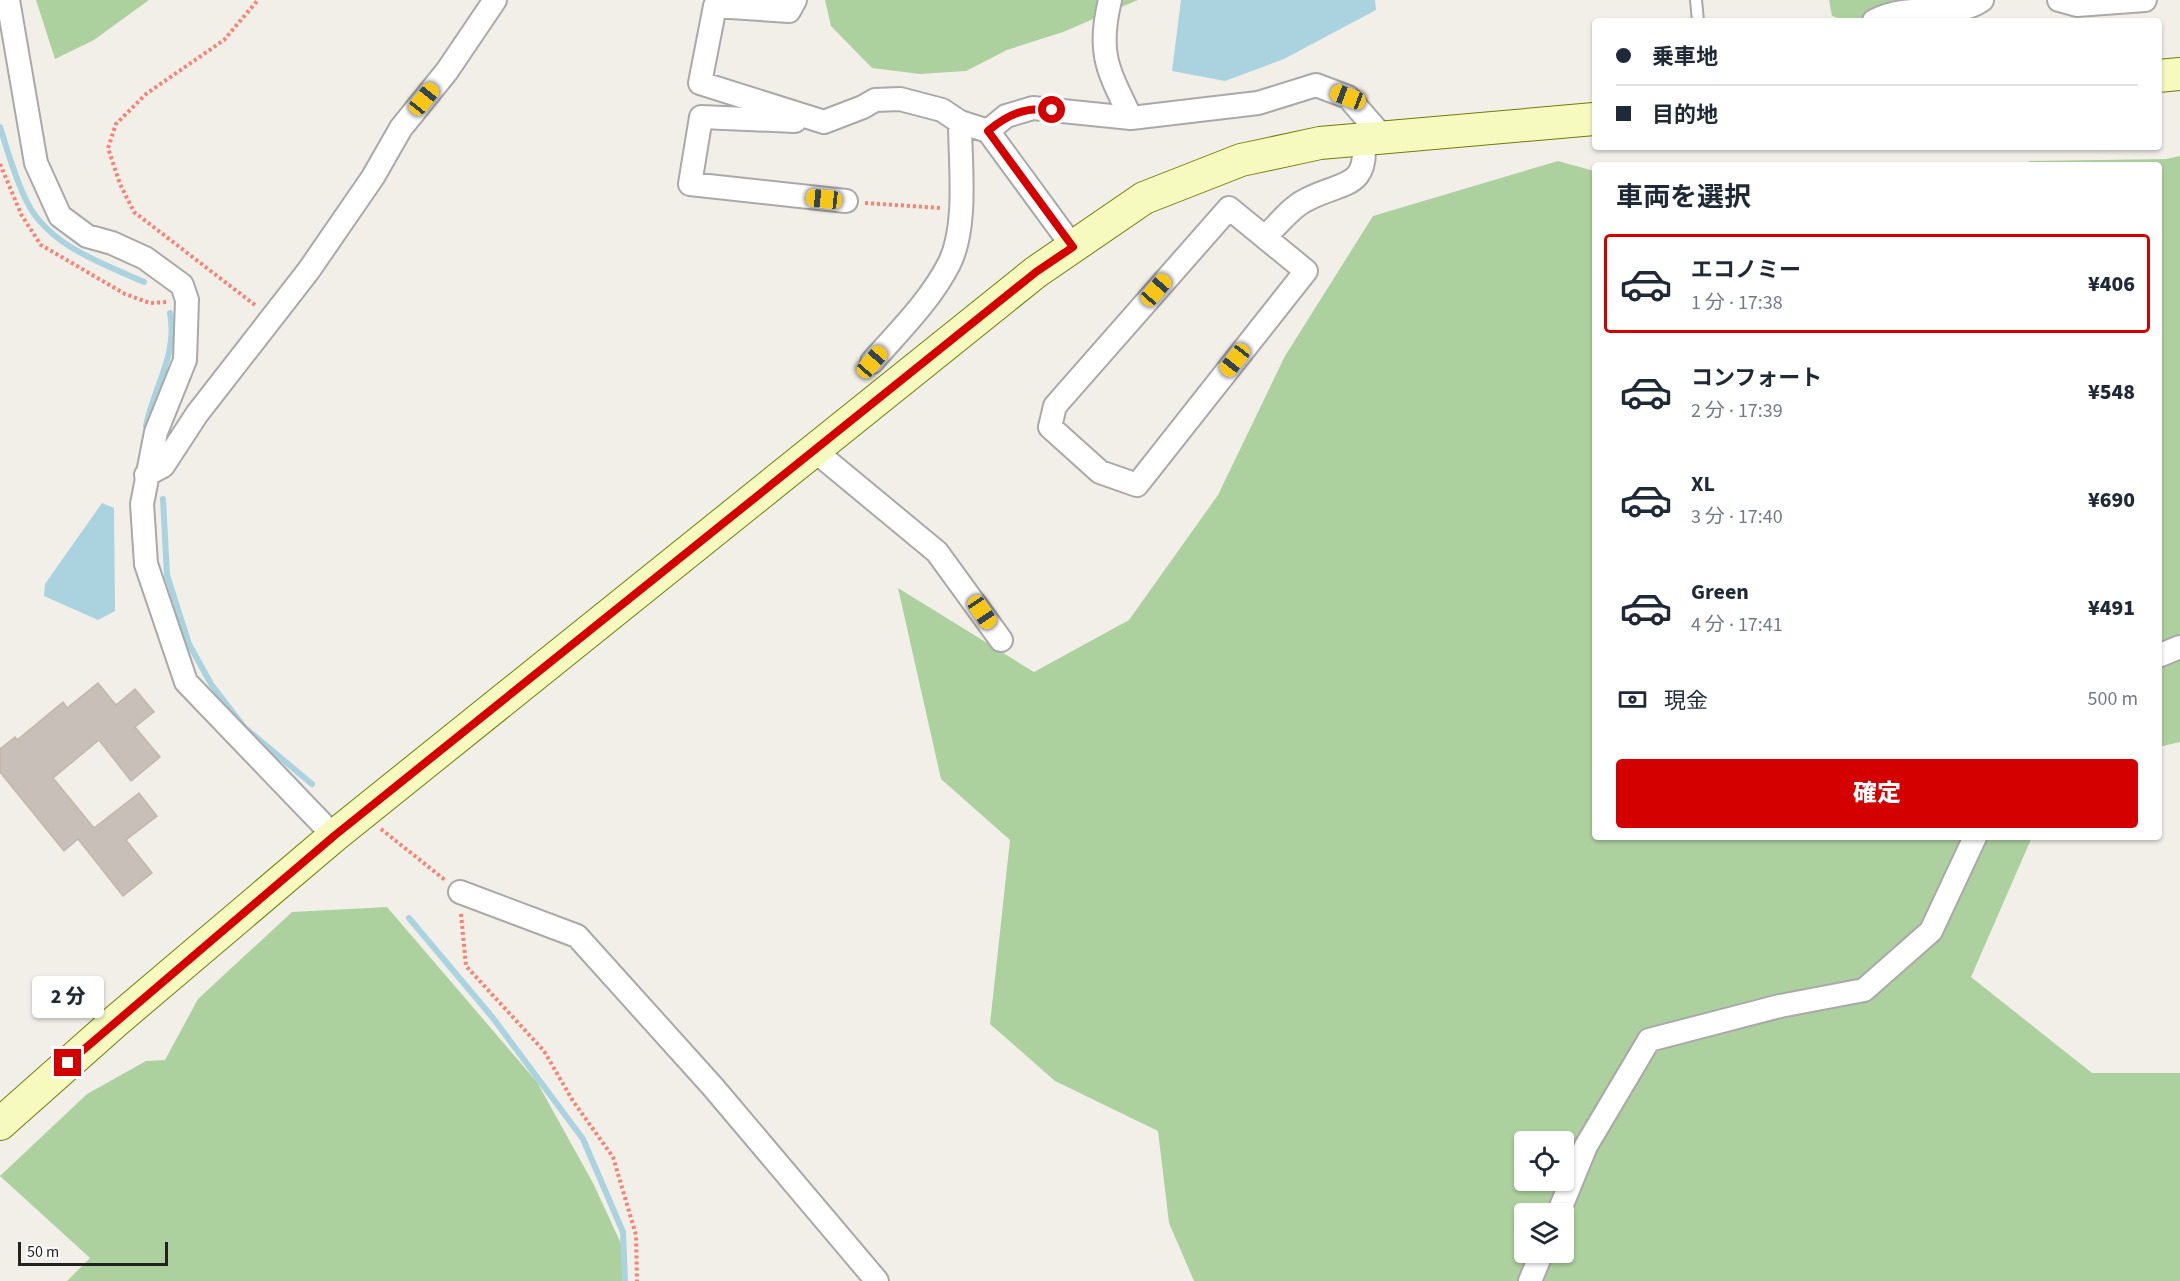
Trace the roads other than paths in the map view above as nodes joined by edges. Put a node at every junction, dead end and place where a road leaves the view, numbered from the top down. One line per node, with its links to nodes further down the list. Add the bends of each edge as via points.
1 (8, 0): 24 (street, via 36,163 60,216 87,236 145,258 182,285 187,300 185,360 156,432)
2 (495, 0): 24 (street, via 447,71 401,128 373,177 273,318 197,414 164,466)
3 (795, 0): 15 (street, via 789,11 715,6 700,83)
4 (1110, 0): 13 (street, via 1104,26 1106,64)
5 (1696, 0): 9 (lane)
6 (1982, 0): 10 (street, via 1959,9 1901,8)
7 (2059, 0): 8 (street, via 2077,4)
8 (2145, 0)
9 (1698, 18)
10 (1880, 18)
11 (2180, 74): 12 (street)
12 (2162, 76)
13 (1131, 118): 17 (street, via 1033,108 1006,116); 18 (street, via 1258,102 1316,85 1348,97)
14 (1592, 119): 18 (street)
15 (824, 122): 16 (street, via 875,100 900,99 942,110); 19 (street, via 701,117 690,184)
16 (960, 122): 17 (street); 22 (street, via 960,209 950,262 932,293)
17 (988, 131): 21 (street)
18 (1373, 137): 20 (street, via 1362,172 1347,185 1305,200); 21 (street, via 1320,143 1241,160 1144,198)
19 (846, 201)
20 (1265, 237): 20 (street, via 1306,271 1137,484 1100,472 1050,427 1054,406 1229,208)
21 (1073, 247): 23 (street, via 1036,272)
22 (872, 362)
23 (815, 451): 25 (street, via 937,552); 28 (street)
24 (146, 475): 28 (street, via 142,504 146,564 186,682)
25 (1001, 640)
26 (2180, 647): 27 (street)
27 (2162, 654)
28 (334, 836): 31 (street)
29 (1974, 840): 32 (street, via 1931,931 1864,990 1780,1006 1649,1040 1586,1146)
30 (460, 892): 34 (street, via 577,936 713,1087)
31 (0, 1124)
32 (1563, 1203)
33 (1537, 1263): 35 (street)
34 (877, 1281)
35 (1530, 1281)

